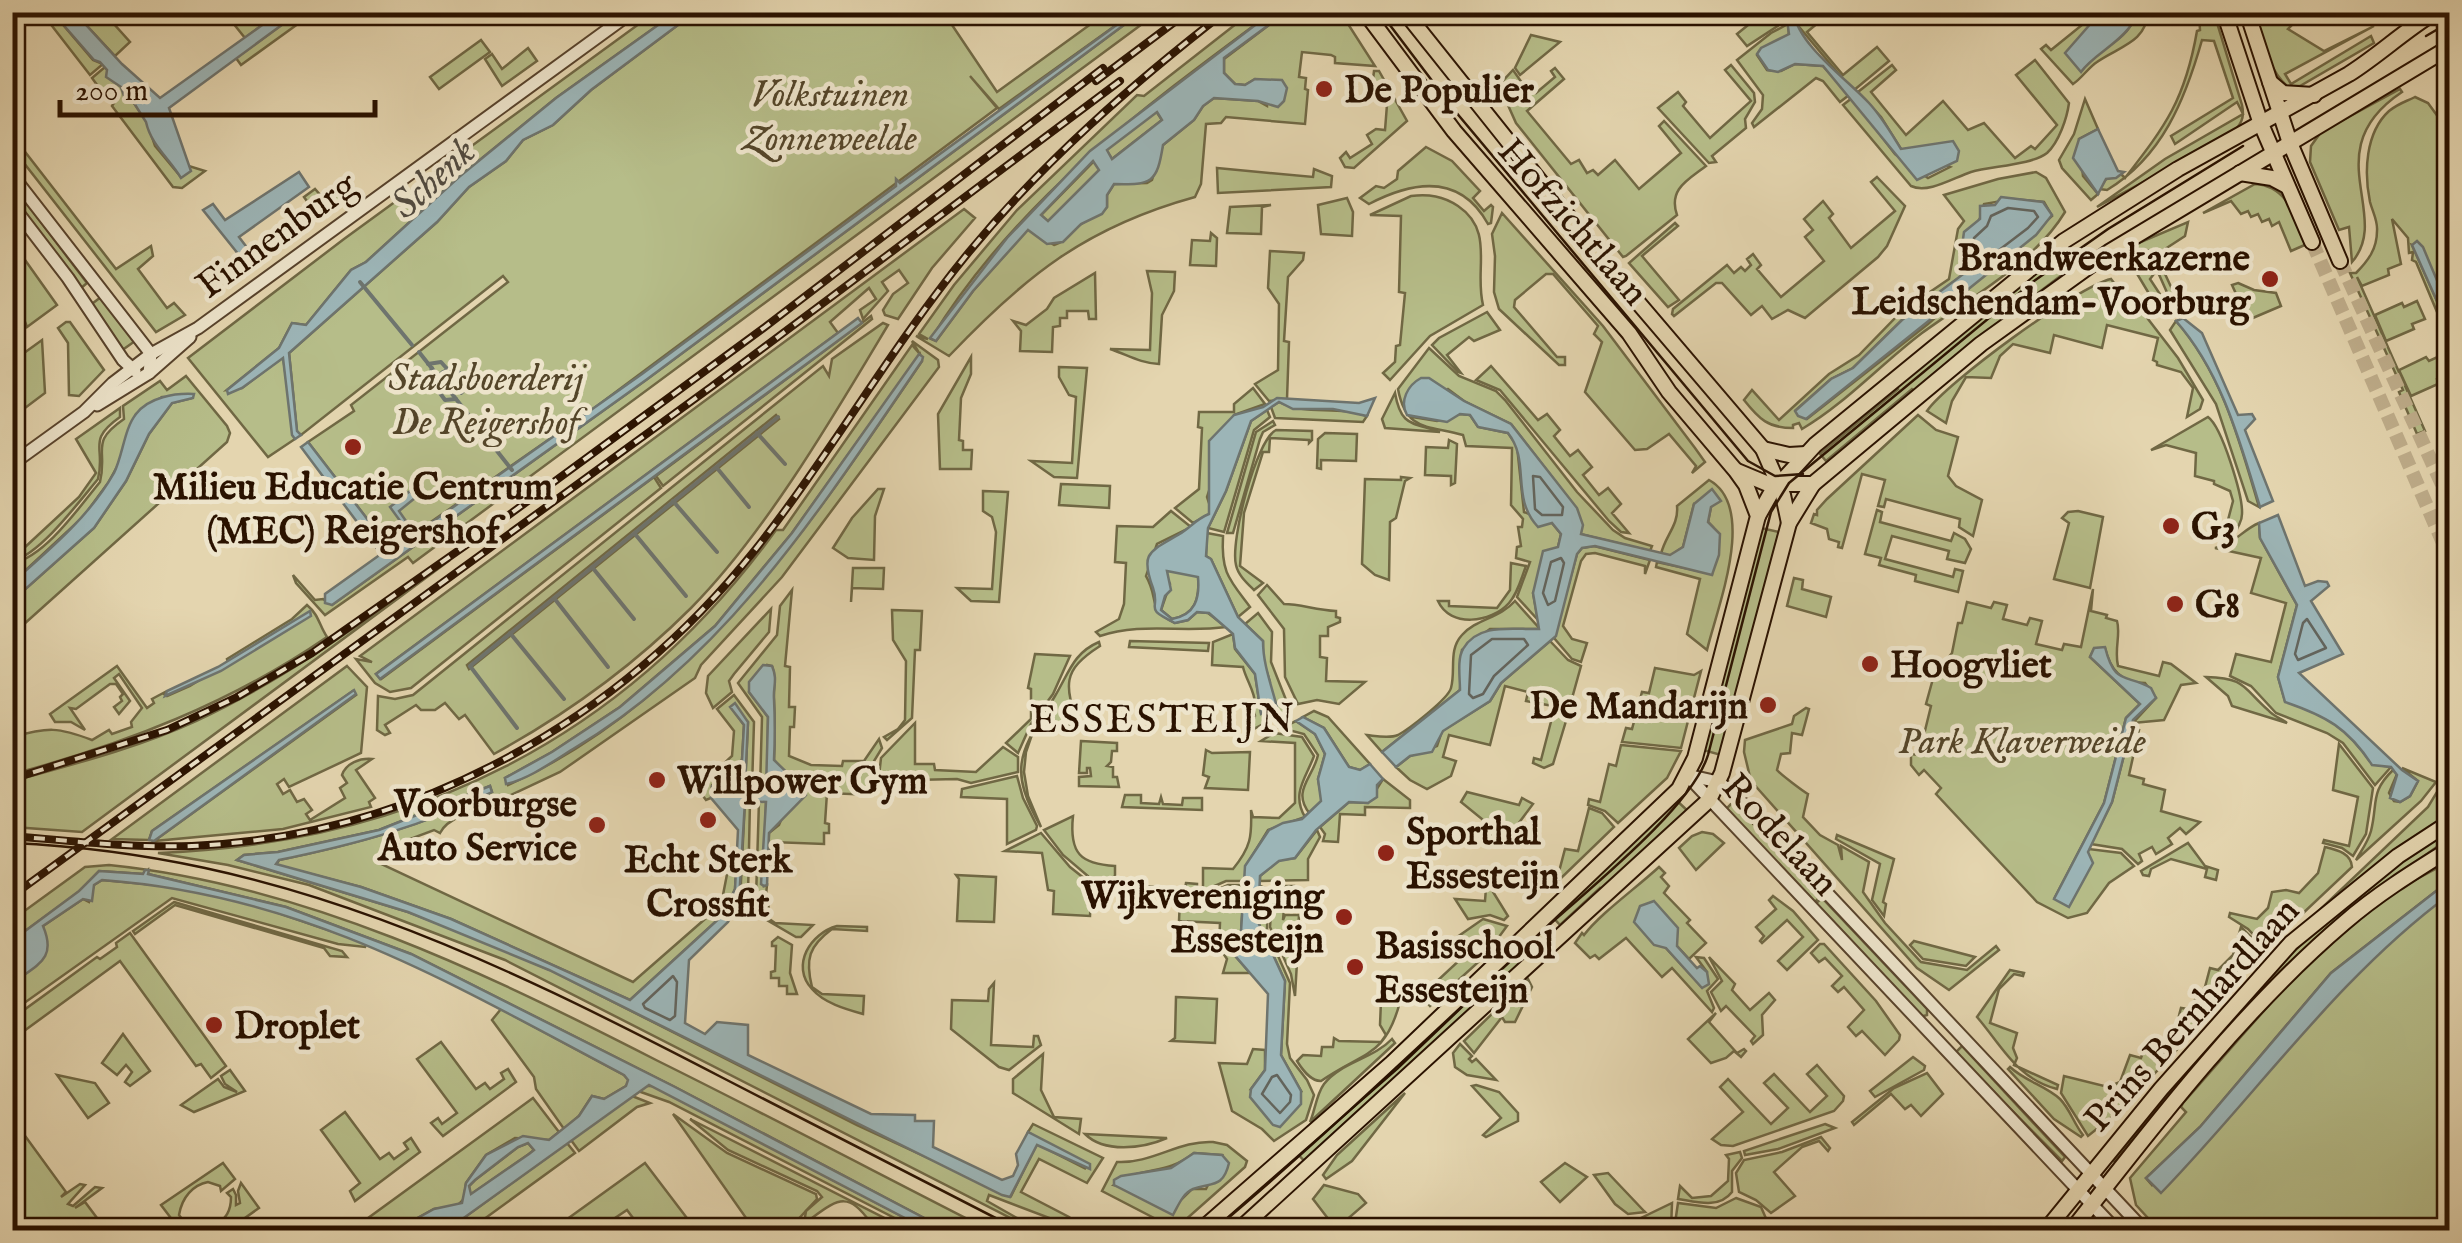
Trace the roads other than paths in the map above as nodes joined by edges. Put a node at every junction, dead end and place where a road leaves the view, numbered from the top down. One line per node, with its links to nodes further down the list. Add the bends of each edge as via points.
1 (632, 12): 24 (street, Finnenburg)
2 (1365, 12): 32 (main road, Hofzichtlaan, via 1454,131)
3 (1405, 12): 29 (main road, Hofzichtlaan)
4 (2224, 12): 8 (main road)
5 (2247, 12): 9 (main road)
6 (2435, 12): 10 (main road)
7 (2450, 47): 13 (main road)
8 (2244, 78): 12 (main road); 14 (main road, via 2249,118)
9 (2270, 81): 10 (main road, via 2283,93); 11 (main road)
10 (2314, 95): 11 (main road)
11 (2278, 112): 12 (main road); 15 (main road)
12 (2264, 131): 14 (main road); 16 (main road); 17 (main road)
13 (2309, 132): 15 (main road); 20 (main road)
14 (2240, 136): 30 (main road, via 2064,241)
15 (2290, 143): 16 (main road); 20 (main road)
16 (2274, 153): 17 (main road); 19 (main road)
17 (2240, 173): 19 (main road); 33 (main road, via 2109,252 1982,344)
18 (12, 176): 25 (street)
19 (2288, 187): 22 (main road)
20 (2310, 192): 23 (main road)
21 (12, 206): 26 (street)
22 (2312, 242)
23 (2340, 261)
24 (198, 328): 25 (street, Finnenburg); 27 (street, Finnenburg)
25 (152, 354): 26 (street, Finnenburg); 27 (street)
26 (130, 370): 27 (street); 28 (street, Finnenburg)
27 (149, 373): 28 (street, Finnenburg)
28 (84, 412): 31 (street)
29 (1762, 449): 30 (main road); 34 (main road, Hofzichtlaan)
30 (1806, 454): 34 (main road)
31 (12, 464)
32 (1736, 471): 34 (main road); 35 (main road, Hofzichtlaan)
33 (1814, 484): 34 (main road); 36 (main road)
34 (1779, 485): 35 (main road); 36 (main road, Hofzichtlaan)
35 (1758, 516): 37 (main road)
36 (1789, 523): 38 (main road)
37 (1687, 775): 38 (street, Rodelaan); 39 (street, Rodelaan); 46 (main road, via 1448,1010)
38 (1718, 782): 39 (main road); 42 (street, Rodelaan)
39 (1708, 800): 44 (street, Rodelaan); 47 (main road)
40 (2450, 822): 42 (main road, Prins Bernhardlaan, via 2291,944)
41 (2450, 849): 43 (main road, Prins Bernhardlaan, via 2378,895 2273,990)
42 (2091, 1175): 43 (street, Rodelaan); 44 (main road, Prins Bernhardlaan)
43 (2105, 1189): 45 (main road, Prins Bernhardlaan); 51 (street, Rodelaan)
44 (2077, 1190): 45 (street, Rodelaan); 48 (main road, Prins Bernhardlaan)
45 (2092, 1205): 49 (main road, Prins Bernhardlaan); 50 (street, Rodelaan)
46 (1201, 1230)
47 (1239, 1230)
48 (2046, 1230)
49 (2072, 1230)
50 (2116, 1230)
51 (2144, 1230)

